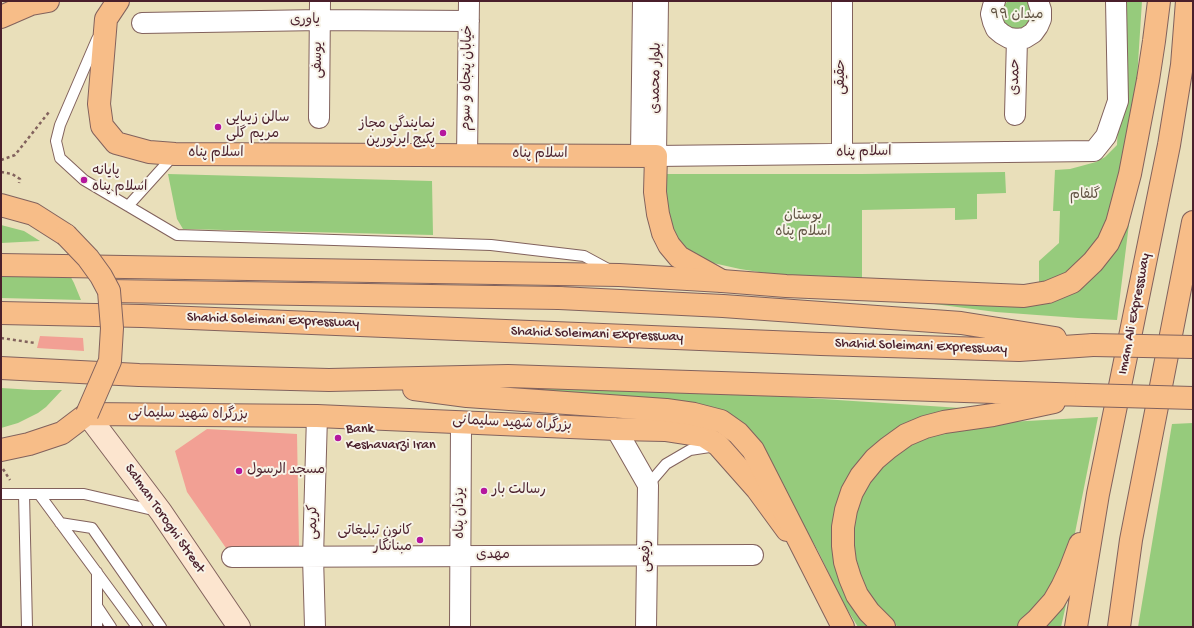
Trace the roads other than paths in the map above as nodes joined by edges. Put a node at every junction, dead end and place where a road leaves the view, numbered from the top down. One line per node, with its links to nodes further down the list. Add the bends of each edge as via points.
1 (48, 1): 13 (main road, via 31,4)
2 (118, 1): 14 (main road)
3 (469, 1): 15 (street, خیابان پنجاه و سوم)
4 (643, 1): 23 (street, بلوار محمدی)
5 (658, 1): 23 (street, بلوار محمدی)
6 (842, 1): 20 (street, حقیقی)
7 (995, 1): 17 (street, via 991,14 996,29 1009,38)
8 (1038, 1): 17 (street, via 1041,19 1038,26 1025,38)
9 (1116, 1): 20 (street, اسلام پناه, via 1118,101 1106,136 1094,151)
10 (1159, 1): 30 (main road, via 1148,80 1130,174 1117,223 1108,243 1094,262 1072,282 1048,292 1024,296)
11 (1187, 1): 50 (main road, Imam Ali Expressway, via 1182,65 1169,145)
12 (320, 11): 15 (street, یاوری); 16 (street, یاوری); 19 (street, یوسفی)
13 (1, 17)
14 (106, 19): 21 (main road, اسلام پناه, via 99,104 102,126 116,143 149,152); 25 (lane, via 60,125 56,141 60,158 84,180)
15 (469, 21): 22 (street, خیابان پنجاه و سوم)
16 (142, 23)
17 (1017, 39): 18 (street, حمدی)
18 (1015, 115)
19 (319, 118)
20 (842, 153): 23 (street, اسلام پناه)
21 (175, 154): 22 (main road, اسلام پناه); 25 (lane)
22 (467, 156): 23 (main road, اسلام پناه)
23 (649, 156): 29 (main road, via 658,214 669,245 680,257)
24 (1, 205): 31 (main road, bridge, via 33,214 66,235 88,258)
25 (128, 206): 28 (lane, via 177,235 491,245 584,256)
26 (1193, 222): 74 (main road, via 1131,540)
27 (1, 265): 28 (main road)
28 (619, 275): 29 (main road)
29 (722, 280): 30 (main road)
30 (786, 286): 33 (main road)
31 (109, 291): 33 (main road, via 559,298 723,306); 40 (main road, bridge, via 112,328 110,361)
32 (1, 313): 34 (main road, Shahid Soleimani Expressway, via 142,316 1019,350)
33 (961, 323): 34 (main road)
34 (1093, 345): 35 (main road, Shahid Soleimani Expressway, bridge)
35 (1193, 347)
36 (1, 368): 37 (main road)
37 (329, 380): 38 (main road, via 508,376); 53 (main road, via 467,396 666,410 721,421 738,433 753,450)
38 (1086, 395): 39 (main road, bridge); 71 (main road, via 925,427 906,435 888,448 861,476 846,510 843,527 845,562 857,595)
39 (1193, 398)
40 (87, 414): 41 (main road, بزرگراه شهید سلیمانی); 45 (main road, via 62,432 29,444); 51 (main road, Salman Toroghi Street)
41 (317, 416): 42 (main road, بزرگراه شهید سلیمانی); 58 (street, کریمی)
42 (461, 422): 43 (main road, بزرگراه شهید سلیمانی); 56 (street, یزدان پناه)
43 (616, 429): 44 (main road, بزرگراه شهید سلیمانی, via 665,430 704,436); 46 (street)
44 (718, 445): 46 (lane, via 690,450 666,464); 53 (main road, بزرگراه شهید سلیمانی, via 757,489)
45 (1, 450)
46 (648, 485): 54 (street, رفیعی)
47 (1, 494): 48 (lane)
48 (24, 494): 49 (lane); 61 (lane)
49 (39, 494): 51 (lane, via 84,494); 52 (lane)
50 (1098, 494): 72 (main road, via 1062,587 1054,601); 73 (main road, Imam Ali Expressway)
51 (161, 512): 66 (main road, Salman Toroghi Street)
52 (60, 522): 59 (lane); 65 (lane, via 92,528)
53 (805, 553): 70 (main road)
54 (648, 555): 55 (street, مهدی); 56 (street, مهدی); 69 (street, رفیعی)
55 (754, 555)
56 (461, 556): 58 (street, مهدی); 68 (street, یزدان پناه)
57 (232, 557): 58 (street, مهدی)
58 (313, 557): 67 (street, کریمی)
59 (96, 572): 60 (lane); 64 (lane)
60 (97, 606): 62 (lane); 63 (lane)
61 (27, 627)
62 (97, 627)
63 (111, 627)
64 (137, 627)
65 (161, 627)
66 (239, 627)
67 (315, 627)
68 (460, 627)
69 (646, 627)
70 (843, 627)
71 (884, 627)
72 (1029, 627)
73 (1076, 627)
74 (1119, 627)

